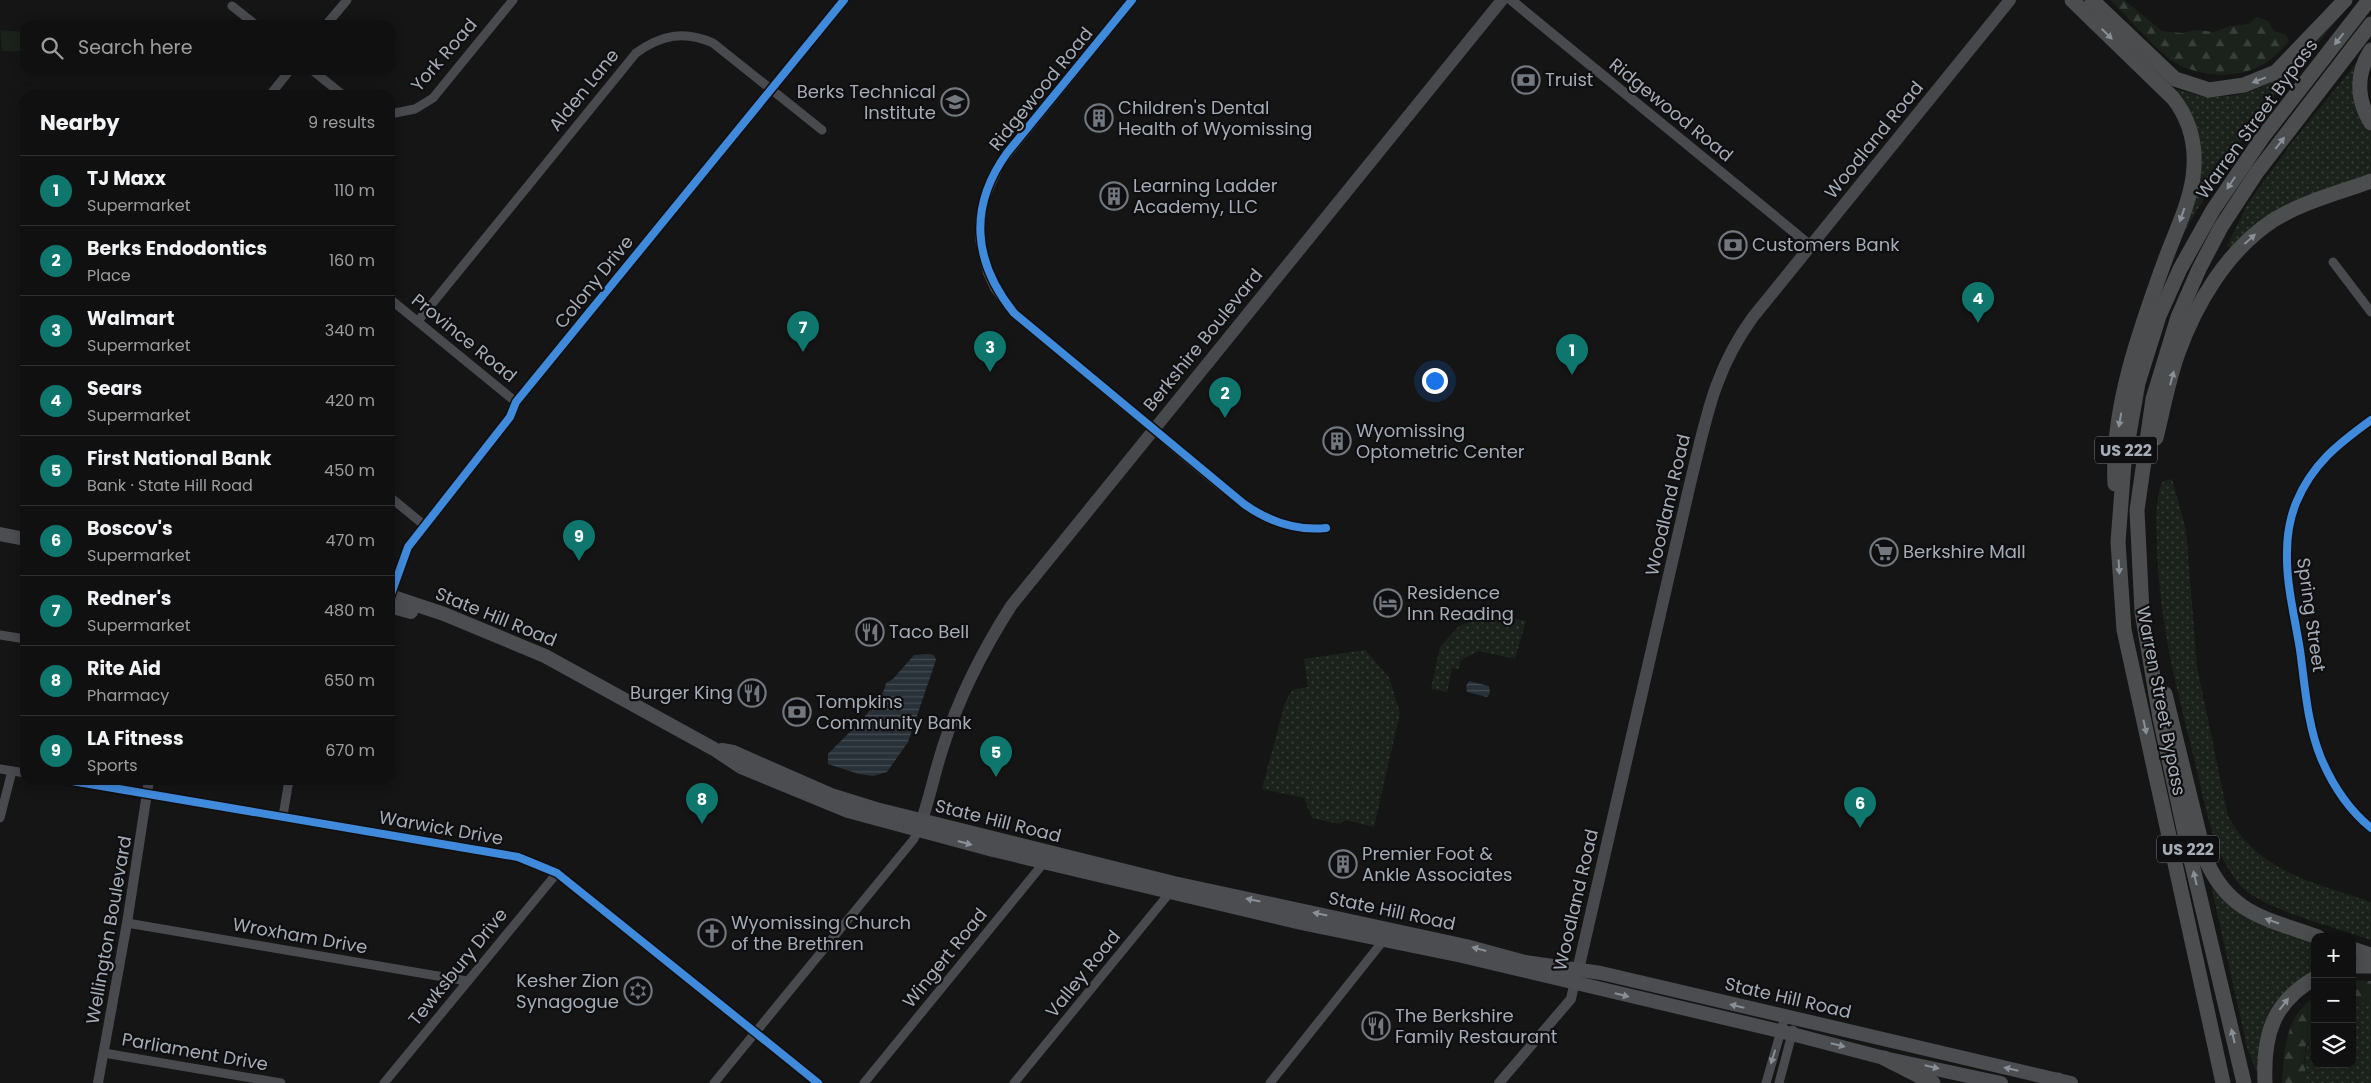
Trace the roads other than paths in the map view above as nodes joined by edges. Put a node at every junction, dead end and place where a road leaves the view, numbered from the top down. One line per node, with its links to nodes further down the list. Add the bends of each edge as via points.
1 (346, 0): 14 (street)
2 (512, 0): 22 (street, York Road, via 433,98 409,111)
3 (844, 0): 19 (street, Colony Drive)
4 (1132, 0): 33 (street, Ridgewood Road, via 1000,163 984,199 980,239 988,273 1014,312)
5 (1502, 0): 33 (main road, Berkshire Boulevard)
6 (1511, 0): 26 (street, Ridgewood Road)
7 (2010, 0): 26 (main road, Woodland Road)
8 (2072, 0): 40 (highway, one-way to 40, via 2173,98 2186,118 2194,144 2189,196 2154,292 2119,423 2114,464)
9 (2092, 0): 10 (highway, one-way to 9, via 2276,72 2244,85 2209,90 2175,79)
10 (2345, 0)
11 (2369, 0): 40 (highway, Warren Street Bypass / US 222, one-way to 40, via 2251,154 2213,210 2180,268 2159,316 2138,383 2124,463)
12 (232, 6): 13 (street)
13 (250, 20)
14 (330, 20)
15 (2371, 24): 35 (highway, Warren Street Bypass / US 222, one-way to 15, via 2153,399 2178,317 2199,269 2221,227 2257,172)
16 (2371, 50): 23 (highway, via 2361,69 2359,89)
17 (286, 75): 20 (street)
18 (318, 75): 21 (street)
19 (772, 89): 24 (street, Alden Lane); 30 (street, Alden Lane, via 703,38 675,35 648,44 630,60); 31 (street, Colony Drive)
20 (274, 90)
21 (338, 90)
22 (395, 113)
23 (2371, 122)
24 (822, 130)
25 (2371, 181): 35 (highway, one-way to 25, via 2178,354 2205,297 2227,263 2253,236 2284,214)
26 (1811, 246): 69 (main road, Woodland Road, via 1740,335 1714,388)
27 (2333, 262): 29 (street)
28 (395, 303): 30 (street, Province Road)
29 (2371, 312)
30 (418, 321): 31 (street, Province Road)
31 (516, 402): 36 (street, Colony Drive, via 504,424)
32 (2371, 420): 58 (street, Spring Street, via 2332,449 2308,479 2291,519 2287,549 2310,719 2318,750 2342,797)
33 (1153, 429): 37 (street, via 1256,513 1301,528); 57 (main road, Berkshire Boulevard, via 1032,579 997,628 953,718)
34 (395, 501): 36 (street)
35 (2137, 510): 44 (highway, Warren Street Bypass / US 222)
36 (424, 525): 41 (street, Colony Drive, via 404,555)
37 (1326, 528)
38 (0, 534): 39 (main road)
39 (20, 537)
40 (2118, 542): 91 (highway, Warren Street Bypass / US 222, one-way to 91, via 2124,630)
41 (395, 581)
42 (395, 598): 47 (main road, State Hill Road, via 444,614 545,656)
43 (395, 608): 47 (main road, State Hill Road, via 459,628 564,674)
44 (2142, 612): 63 (highway, one-way to 44, via 2249,912 2228,896 2215,879 2206,858); 92 (highway, Warren Street Bypass / US 222, one-way to 44, via 2174,785)
45 (0, 634): 46 (street)
46 (20, 638)
47 (584, 679): 57 (main road, State Hill Road, via 741,766 848,811)
48 (0, 769): 49 (street)
49 (12, 771): 50 (street); 56 (street)
50 (20, 772)
51 (95, 785): 54 (street, Warwick Drive)
52 (149, 785): 54 (street, Wellington Boulevard)
53 (288, 785): 55 (street)
54 (148, 794): 55 (street, Warwick Drive); 62 (street, Wellington Boulevard)
55 (282, 816): 60 (street, Warwick Drive, via 518,857)
56 (0, 818)
57 (920, 825): 59 (main road, State Hill Road); 73 (street, via 914,840)
58 (2371, 828)
59 (1047, 858): 61 (main road, State Hill Road); 83 (street, Wingert Road)
60 (557, 872): 70 (street, Tewksbury Drive); 73 (street, Warwick Drive)
61 (1172, 888): 64 (main road, State Hill Road); 84 (street, Valley Road)
62 (127, 923): 70 (street, Wroxham Drive); 75 (street, Wellington Boulevard)
63 (2311, 934)
64 (1387, 935): 69 (main road, State Hill Road, via 1462,956); 85 (street)
65 (2356, 950): 66 (highway)
66 (2371, 955)
67 (2356, 966): 68 (highway)
68 (2371, 966)
69 (1576, 976): 72 (main road, State Hill Road, one-way to 69, via 1601,973); 74 (main road, State Hill Road, one-way to 74); 86 (street, Woodland Road, via 1571,999)
70 (467, 981): 80 (street, Tewksbury Drive)
71 (2311, 981): 93 (highway, one-way to 71, via 2267,1040 2276,1015 2296,991)
72 (1790, 1018): 74 (street); 77 (main road, State Hill Road, one-way to 72)
73 (756, 1032): 81 (street); 82 (street, Warwick Drive)
74 (1787, 1032): 76 (main road, State Hill Road, one-way to 76); 87 (street, one-way to 87); 88 (street)
75 (104, 1053): 78 (street, Wellington Boulevard); 79 (street, Parliament Drive)
76 (1884, 1058): 89 (highway); 90 (main road, State Hill Road, one-way to 90)
77 (2064, 1082)
78 (98, 1083)
79 (281, 1083)
80 (384, 1083)
81 (714, 1083)
82 (818, 1083)
83 (864, 1083)
84 (1014, 1083)
85 (1270, 1083)
86 (1499, 1083)
87 (1766, 1083)
88 (1779, 1083)
89 (1933, 1083)
90 (2001, 1083)
91 (2223, 1083)
92 (2244, 1083)
93 (2265, 1083)

